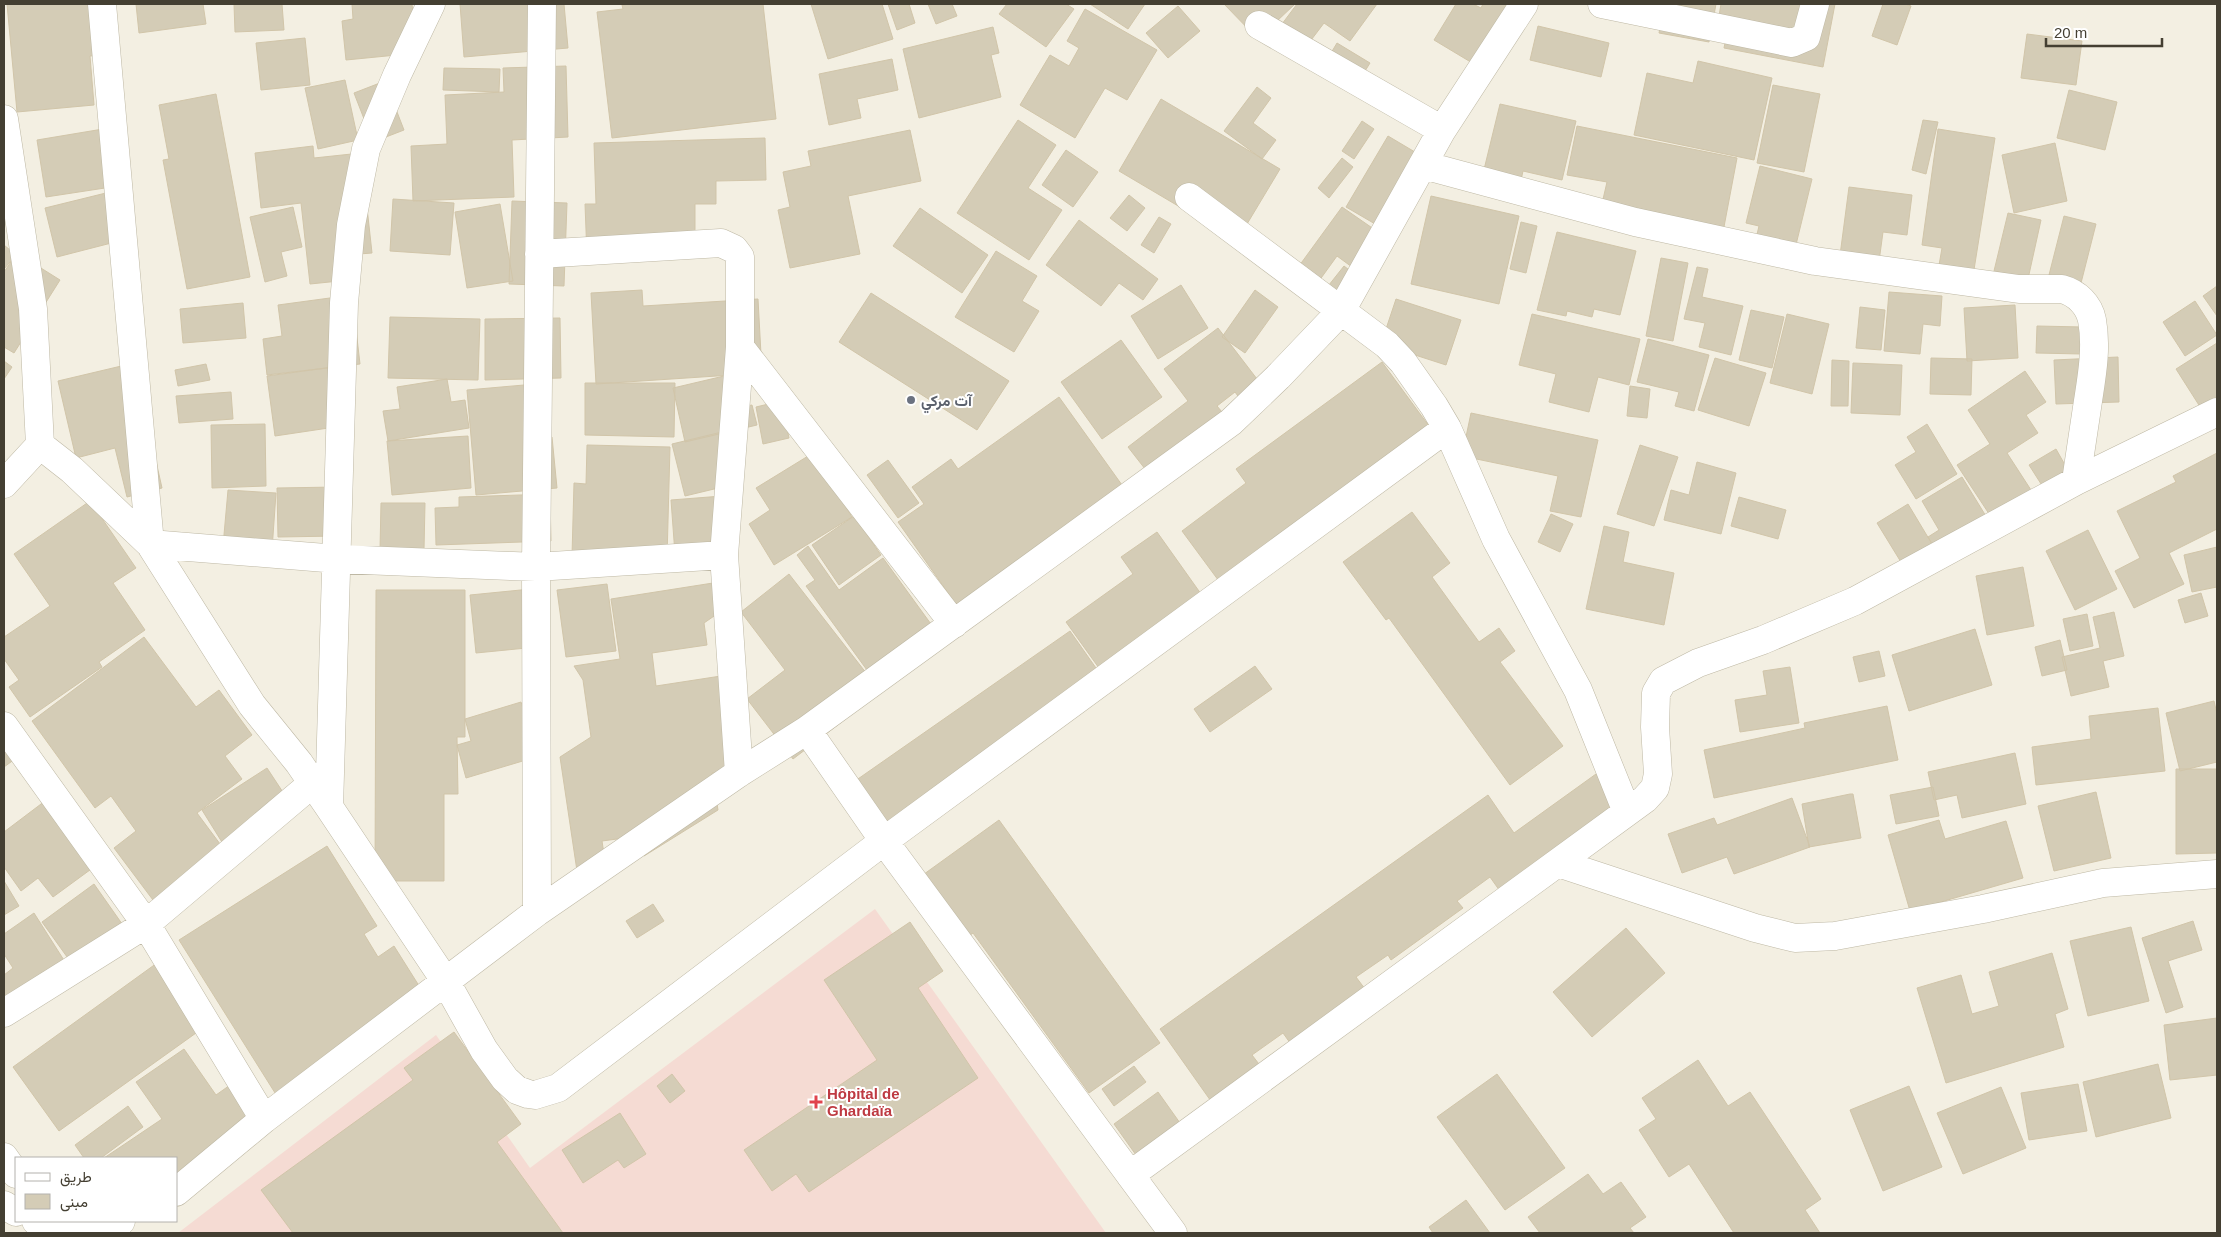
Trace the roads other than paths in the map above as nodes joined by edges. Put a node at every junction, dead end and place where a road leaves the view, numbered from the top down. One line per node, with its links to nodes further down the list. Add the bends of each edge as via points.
1 (102, 4): 20 (street)
2 (432, 4): 22 (street, via 396,75 366,149 351,225 344,303)
3 (542, 4): 12 (street)
4 (1524, 4): 9 (street)
5 (1602, 4): 6 (street, via 1792,43 1806,37)
6 (1815, 4)
7 (1259, 25): 9 (street)
8 (4, 118): 17 (street, via 33,309)
9 (1442, 130): 10 (street)
10 (1423, 165): 13 (street); 18 (street, via 1635,222 1815,261 2019,289 2069,291 2088,308 2094,347)
11 (1189, 197): 13 (street)
12 (539, 254): 14 (street, via 721,243 729,246 741,263); 23 (street)
13 (1341, 311): 16 (street, via 1387,345 1403,362); 24 (street, via 1231,422)
14 (740, 347): 21 (street); 24 (street)
15 (2217, 412): 18 (street)
16 (1447, 428): 30 (street, via 1496,539 1578,690); 31 (street)
17 (40, 446): 19 (street); 20 (street, via 72,470)
18 (2076, 481): 30 (street, via 1855,601 1698,663 1663,681 1656,693 1658,774 1655,788)
19 (4, 484)
20 (150, 544): 22 (street); 28 (street, via 252,705)
21 (724, 555): 23 (street); 27 (street)
22 (338, 560): 23 (street); 29 (street)
23 (536, 567): 34 (street)
24 (954, 624): 26 (street)
25 (4, 726): 35 (street)
26 (807, 730): 27 (street); 31 (street)
27 (739, 773): 34 (street)
28 (313, 783): 29 (street); 35 (street)
29 (330, 807): 36 (street)
30 (1627, 812): 32 (street)
31 (884, 841): 36 (street, via 558,1088 547,1092 528,1094 517,1090 505,1078 484,1050); 41 (street)
32 (1558, 863): 33 (street, via 1755,928 1795,938 1835,936 2103,883); 41 (street)
33 (2217, 874)
34 (537, 912): 36 (street)
35 (146, 924): 37 (street); 38 (street)
36 (446, 982): 38 (street)
37 (4, 1012)
38 (264, 1119): 42 (street)
39 (4, 1157): 40 (street)
40 (15, 1173)
41 (1130, 1175): 47 (street)
42 (178, 1190)
43 (4, 1205): 44 (street)
44 (15, 1211)
45 (118, 1222): 46 (street, via 101,1227)
46 (48, 1224)
47 (1173, 1233)

